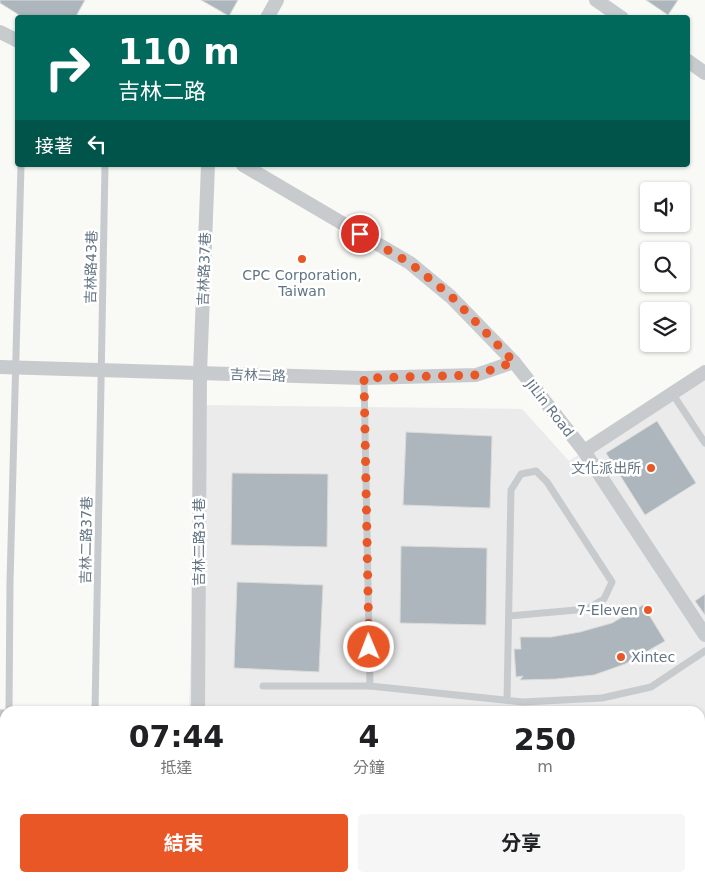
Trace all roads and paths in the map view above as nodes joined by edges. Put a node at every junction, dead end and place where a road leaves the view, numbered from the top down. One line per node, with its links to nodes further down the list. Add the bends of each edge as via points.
1 (277, 0): 3 (street)
2 (596, 0): 4 (street)
3 (269, 15)
4 (618, 15)
5 (0, 32): 6 (street)
6 (15, 40)
7 (690, 62): 8 (street)
8 (705, 73)
9 (21, 167): 15 (lane)
10 (105, 167): 16 (lane, 吉林路43巷)
11 (208, 167): 18 (street, 吉林路37巷)
12 (246, 167): 13 (street, JiLin Road, via 410,263 451,296)
13 (514, 362): 19 (street, 吉林二路, via 476,375); 22 (street, JiLin Road)
14 (0, 367): 15 (street, 吉林二路)
15 (15, 368): 16 (street, 吉林二路); 29 (lane)
16 (102, 370): 18 (street, 吉林二路); 30 (lane, 吉林二路37巷)
17 (705, 372): 20 (street)
18 (200, 373): 19 (street, 吉林二路); 31 (street, 吉林二路31巷)
19 (364, 378): 27 (lane)
20 (672, 393): 21 (lane); 22 (street)
21 (705, 443)
22 (584, 451): 24 (street, JiLin Road)
23 (508, 616): 23 (lane, via 511,490 521,474 536,471 547,482 612,582 604,599 587,609); 28 (lane)
24 (705, 635)
25 (705, 651): 28 (lane, via 651,687 602,698)
26 (263, 686): 27 (lane)
27 (370, 686): 28 (lane)
28 (507, 700)
29 (9, 706)
30 (96, 706)
31 (198, 706)

